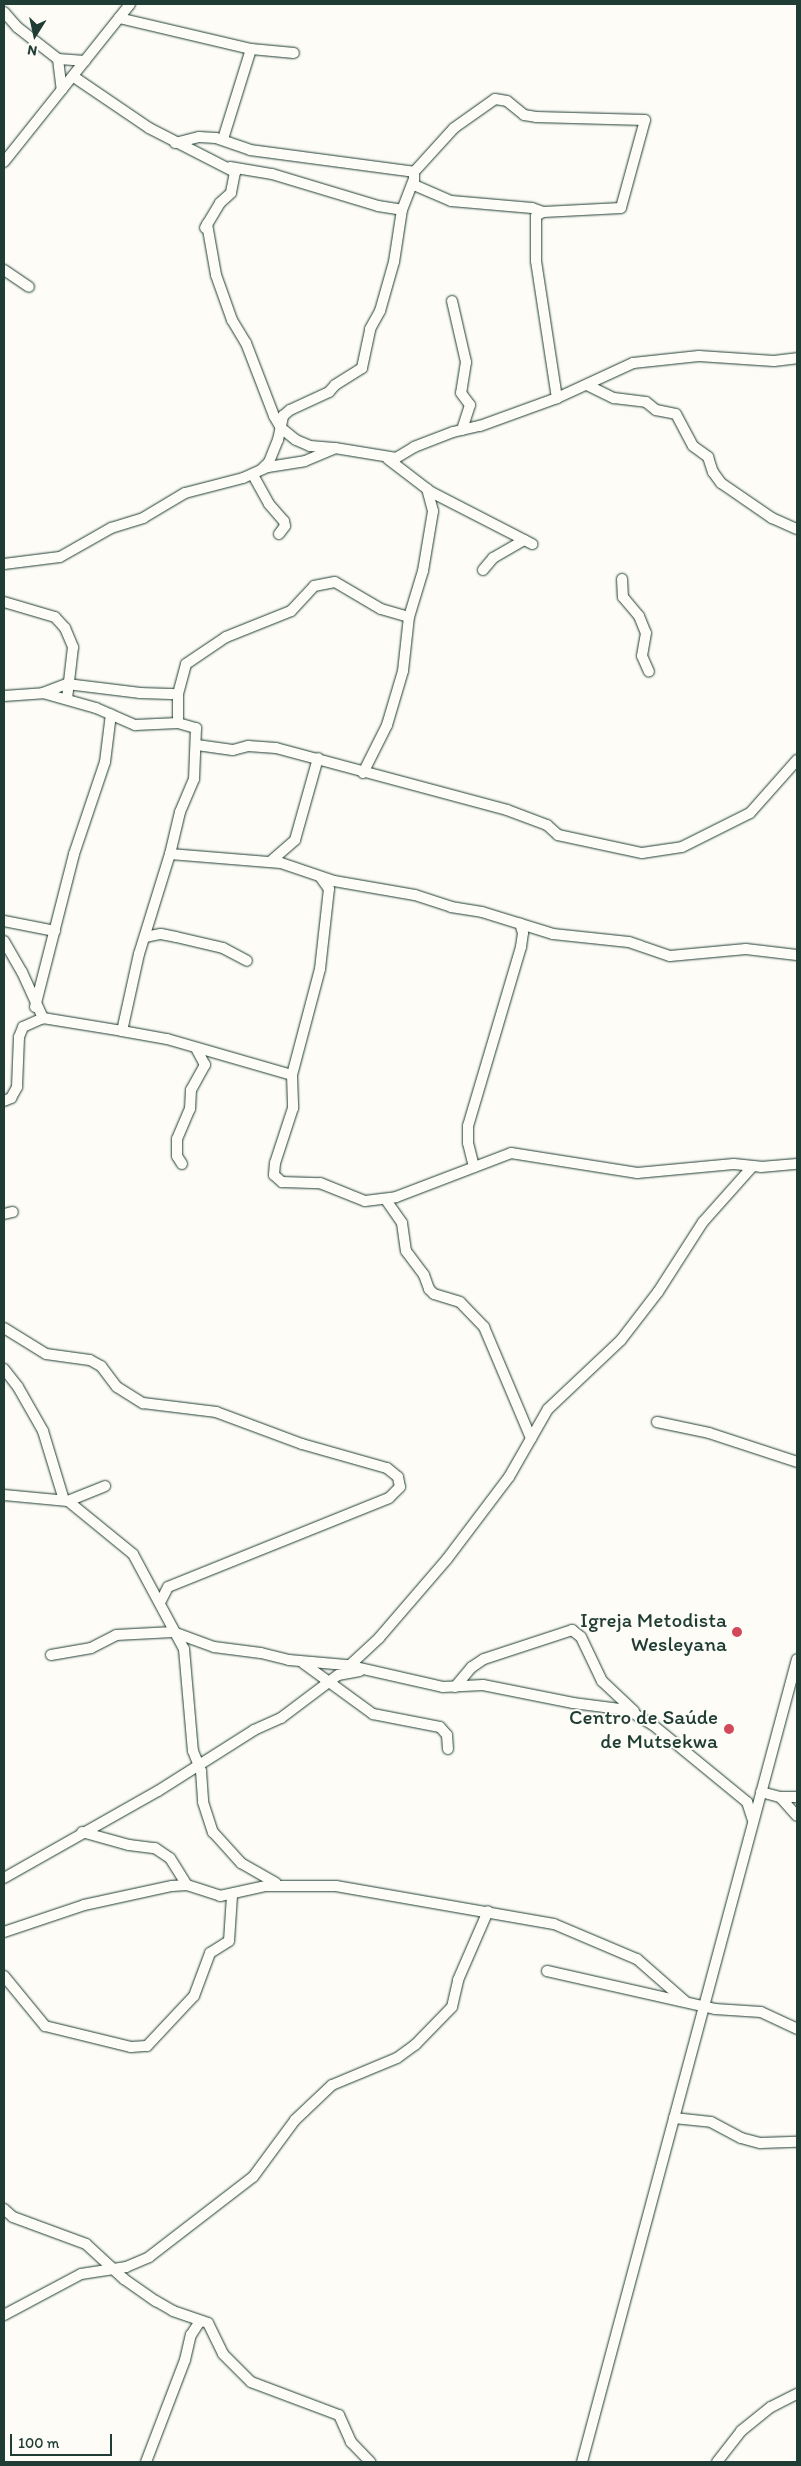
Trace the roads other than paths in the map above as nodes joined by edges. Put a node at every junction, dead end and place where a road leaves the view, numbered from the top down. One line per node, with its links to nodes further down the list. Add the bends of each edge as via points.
1 (130, 4): 3 (street)
2 (5, 11): 6 (street, via 17,27)
3 (119, 18): 4 (street); 7 (street)
4 (252, 48): 5 (street); 10 (street)
5 (294, 53)
6 (58, 59): 7 (street); 9 (street)
7 (85, 61): 8 (street)
8 (74, 77): 9 (street); 11 (street)
9 (62, 90): 12 (street)
10 (223, 139): 11 (street, via 199,137); 14 (street, via 250,150)
11 (175, 143): 13 (street)
12 (4, 162)
13 (229, 166): 15 (street, via 272,174 378,206); 23 (street, via 235,172 231,193 220,203 206,226 216,274 232,320 246,343 253,368)
14 (414, 176): 15 (street); 16 (street, via 414,185 459,204 491,204); 16 (street, via 454,128 495,99 536,118 645,120 622,208)
15 (402, 210): 23 (street, via 394,262 380,311 370,329 362,368 322,396 290,410 283,416)
16 (543, 212): 22 (street, via 536,216 536,261)
17 (4, 270): 18 (street)
18 (29, 287)
19 (452, 301): 24 (street, via 466,362 460,393 470,405)
20 (797, 358): 21 (street, via 774,361 699,356 634,363)
21 (587, 385): 22 (street); 29 (street, via 614,398 646,402 656,410 676,414 693,446 708,457 712,472 721,483 772,518)
22 (557, 398): 24 (street)
23 (280, 428): 25 (street, via 310,446); 27 (street, via 269,462)
24 (462, 430): 26 (street)
25 (335, 448): 26 (street, via 350,448); 27 (street, via 305,461)
26 (388, 459): 28 (street)
27 (257, 472): 30 (street, via 269,504 286,526); 31 (street, via 185,493 143,518 110,528 60,557)
28 (427, 488): 32 (street, via 528,542 493,558); 35 (street, via 433,511 423,571)
29 (797, 529)
30 (279, 534)
31 (4, 564)
32 (483, 570)
33 (622, 579): 36 (street, via 623,597 639,616 646,633 642,658)
34 (4, 602): 37 (street, via 55,618 65,628 74,647)
35 (409, 616): 39 (street, via 381,610 335,582 314,586 291,611 206,648 186,664); 47 (street, via 403,671 394,704)
36 (648, 672)
37 (69, 685): 38 (street, via 60,685); 39 (street, via 140,694); 41 (street)
38 (43, 693): 40 (street); 41 (street)
39 (178, 694): 43 (street)
40 (4, 696)
41 (67, 700): 42 (street)
42 (111, 714): 43 (street, via 135,725); 53 (street, via 105,762 74,854)
43 (178, 723): 44 (street, via 196,728)
44 (197, 745): 45 (street, via 233,750 263,746); 48 (street, via 194,779 180,812)
45 (318, 758): 47 (street); 49 (street, via 294,840)
46 (797, 760): 47 (street, via 750,813 682,847 642,853 558,835 548,825 506,810)
47 (363, 773)
48 (170, 854): 49 (street); 54 (street)
49 (271, 861): 50 (street)
50 (320, 878): 52 (street, via 415,895); 62 (street, via 329,889 320,969)
51 (4, 921): 53 (street)
52 (520, 923): 56 (street, via 553,934 629,942 670,956 746,948); 66 (street, via 523,933 521,947 468,1126)
53 (55, 931): 58 (street)
54 (145, 937): 57 (street, via 161,934 223,948); 60 (street)
55 (4, 941): 58 (street, via 22,972)
56 (797, 955)
57 (247, 961)
58 (35, 1007): 59 (street)
59 (43, 1018): 60 (street); 63 (street, via 23,1027 19,1037 17,1087 11,1098)
60 (122, 1031): 61 (street)
61 (196, 1048): 62 (street); 64 (street, via 205,1065 191,1090 190,1109 177,1139 177,1156)
62 (292, 1075): 68 (street, via 293,1108 274,1174 282,1182 320,1183 352,1198)
63 (4, 1101)
64 (182, 1164)
65 (797, 1164): 67 (street)
66 (474, 1167): 67 (street, via 511,1153 525,1153 637,1173 734,1164); 68 (street)
67 (752, 1167): 72 (street, via 703,1222 694,1240 634,1324 560,1396 538,1422)
68 (386, 1200): 72 (street, via 402,1223 406,1251 424,1275 429,1289 434,1294 460,1302 484,1327)
69 (4, 1328): 77 (street, via 46,1354 90,1360 101,1366 117,1387 144,1403 216,1412 302,1444 387,1468 398,1477 400,1487 389,1498 168,1587)
70 (4, 1369): 76 (street, via 43,1431)
71 (656, 1422): 73 (street, via 709,1433)
72 (531, 1438): 82 (street, via 509,1477 447,1560 379,1638)
73 (797, 1462)
74 (106, 1486): 76 (street)
75 (4, 1495): 76 (street)
76 (66, 1500): 77 (street, via 133,1554)
77 (160, 1603): 78 (street)
78 (173, 1632): 79 (street, via 116,1635 91,1648); 81 (street, via 214,1647); 88 (street, via 186,1660 193,1751)
79 (51, 1655)
80 (797, 1659): 89 (street)
81 (300, 1661): 82 (street); 84 (street)
82 (349, 1666): 83 (street)
83 (368, 1670): 84 (street, via 349,1672); 85 (street)
84 (330, 1680): 87 (street, via 373,1714 440,1727 447,1735); 88 (street, via 281,1718 254,1730)
85 (455, 1687): 86 (street, via 484,1685); 86 (street, via 472,1667 484,1659 572,1630 582,1637 602,1681)
86 (635, 1712): 92 (street)
87 (448, 1749)
88 (199, 1766): 95 (street); 98 (street, via 203,1802 213,1832 241,1863 255,1874)
89 (761, 1795): 90 (street); 92 (street); 94 (street)
90 (780, 1797): 91 (street); 93 (street)
91 (797, 1797)
92 (747, 1802): 94 (street)
93 (797, 1816)
94 (753, 1823): 105 (street)
95 (82, 1832): 96 (street); 97 (street, via 129,1845 156,1848 170,1858)
96 (4, 1878)
97 (187, 1885): 99 (street, via 220,1896); 101 (street, via 84,1905)
98 (280, 1885): 99 (street); 100 (street, via 336,1886)
99 (232, 1896): 103 (street, via 229,1941 210,1953 194,1996 147,2046 131,2047 45,2026)
100 (488, 1911): 104 (street, via 554,1924 637,1959); 112 (street, via 458,1980 452,2007 431,2031 397,2058 332,2085 295,2120 253,2177 149,2257)
101 (4, 1932)
102 (547, 1971): 104 (street)
103 (4, 1976)
104 (685, 2000): 105 (street)
105 (704, 2006): 106 (street); 107 (street)
106 (714, 2009): 107 (street); 108 (street, via 761,2012)
107 (701, 2019): 109 (street)
108 (797, 2029)
109 (674, 2118): 110 (street, via 712,2122 741,2138 760,2143); 118 (street)
110 (797, 2142)
111 (4, 2209): 112 (street, via 13,2217 86,2244)
112 (113, 2270): 113 (street, via 80,2274); 114 (street, via 173,2312)
113 (4, 2315)
114 (200, 2321): 116 (street, via 191,2335 185,2360); 117 (street, via 210,2326 223,2354 251,2382 340,2415 351,2442)
115 (797, 2394): 119 (street, via 771,2407 741,2431)
116 (146, 2462)
117 (370, 2462)
118 (582, 2462)
119 (717, 2462)

